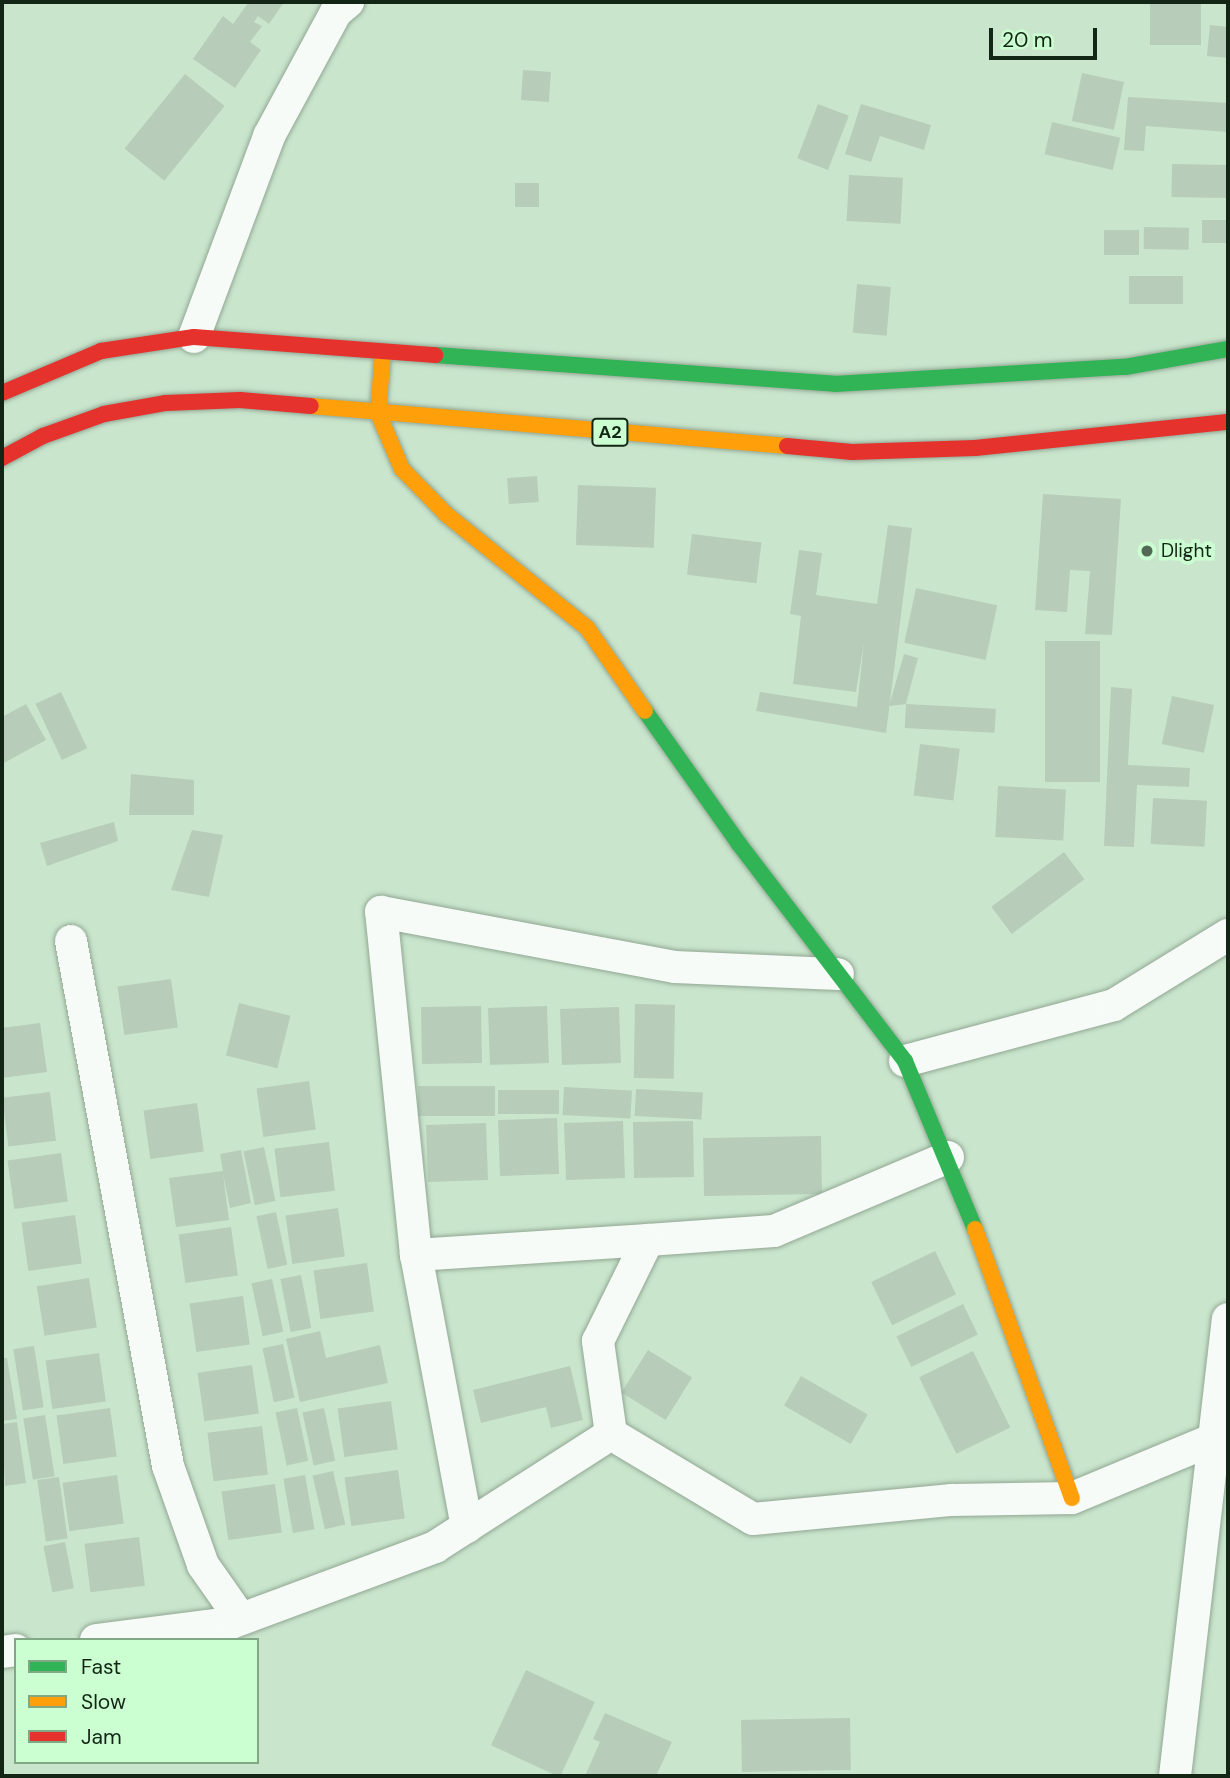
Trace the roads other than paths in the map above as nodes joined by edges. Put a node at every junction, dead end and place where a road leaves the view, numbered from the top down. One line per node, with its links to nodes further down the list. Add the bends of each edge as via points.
1 (348, 2): 2 (street, via 337,12 269,136)
2 (194, 337): 4 (main road); 5 (main road, via 101,351)
3 (1228, 349): 4 (main road, via 1125,367 835,384)
4 (383, 352): 6 (main road)
5 (2, 393)
6 (378, 413): 7 (main road, A2, via 852,452 975,448); 8 (main road, A2, via 240,400 166,403 104,414 43,436); 11 (main road, via 402,468 447,515 587,628 739,844)
7 (1228, 422)
8 (2, 458)
9 (1228, 935): 12 (street, via 1114,1004)
10 (71, 941): 21 (street, via 168,1466 203,1565)
11 (838, 974): 12 (main road); 15 (street, via 675,967 381,912)
12 (905, 1061): 13 (main road)
13 (947, 1157): 14 (street, via 774,1231); 19 (main road)
14 (648, 1240): 15 (street); 17 (street, via 598,1341)
15 (416, 1255): 20 (street)
16 (1228, 1319): 18 (street)
17 (611, 1434): 19 (street, via 753,1519 952,1500); 20 (street)
18 (1220, 1437): 19 (street); 23 (street)
19 (1072, 1498)
20 (467, 1527): 21 (street, via 435,1547)
21 (240, 1619): 22 (street)
22 (110, 1638)
23 (1175, 1776)

